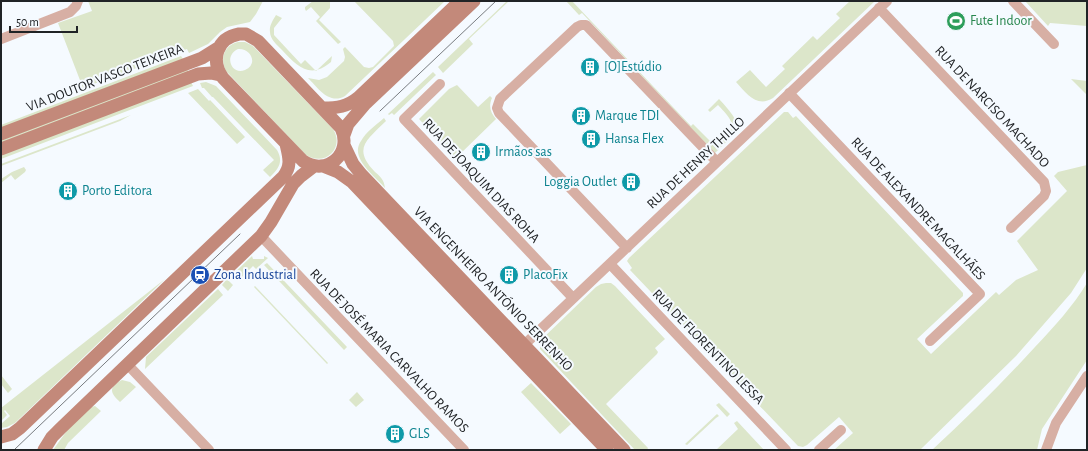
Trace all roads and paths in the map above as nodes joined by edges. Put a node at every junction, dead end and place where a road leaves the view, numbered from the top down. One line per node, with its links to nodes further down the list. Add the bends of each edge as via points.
1 (78, 1): 7 (street, via 70,12)
2 (460, 1): 13 (main road, via 356,100 339,108)
3 (474, 1): 15 (main road, via 358,112 348,124)
4 (887, 1): 6 (street, RUA DE HENRY THILLO)
5 (1013, 1): 8 (street)
6 (879, 8): 12 (street, RUA DE HENRY THILLO); 20 (street, RUA DE NARCISO MACHADO, via 1044,182 1044,196)
7 (1, 39)
8 (1054, 44)
9 (218, 48): 10 (main road, via 216,65); 13 (main road, VIA DOUTOR VASCO TEIXEIRA, via 232,35 246,34 252,37); 14 (main road, VIA DOUTOR VASCO TEIXEIRA, via 202,58)
10 (220, 75): 16 (main road, VIA ENGENHEIRO ANTÓNIO SERRENHO); 17 (main road, VIA DOUTOR VASCO TEIXEIRA, via 203,73 194,76)
11 (440, 84): 24 (street, RUA DE JOAQUIM DIAS ROHA, via 404,119)
12 (789, 93): 18 (street, RUA DE HENRY THILLO); 25 (street, RUA DE ALEXANDRE MAGALHÃES, via 980,294)
13 (323, 108): 15 (main road, VIA ENGENHEIRO ANTÓNIO SERRENHO, via 341,128)
14 (1, 134)
15 (344, 140): 19 (main road, via 336,160); 26 (main road, VIA ENGENHEIRO ANTÓNIO SERRENHO, via 352,164)
16 (286, 144): 19 (main road, VIA ENGENHEIRO ANTÓNIO SERRENHO, via 303,161); 30 (main road, via 290,160 283,177 20,428)
17 (1, 149)
18 (717, 162): 22 (street, RUA DE HENRY THILLO); 22 (street, via 586,25 577,27 500,99 497,108 499,113)
19 (319, 166): 21 (main road, via 301,176 293,184); 34 (main road, VIA ENGENHEIRO ANTÓNIO SERRENHO, via 338,172 352,182)
20 (1011, 228)
21 (261, 236): 27 (main road); 33 (street, RUA DE JOSÉ MARIA CARVALHO RAMOS)
22 (627, 248): 23 (street, RUA DE HENRY THILLO)
23 (610, 264): 24 (street, RUA DE HENRY THILLO); 36 (street, RUA DE FLORENTINO LESSA)
24 (573, 298): 26 (street, RUA DE HENRY THILLO)
25 (930, 341)
26 (524, 345): 35 (main road, VIA ENGENHEIRO ANTÓNIO SERRENHO)
27 (127, 364): 31 (main road, via 52,437); 32 (street)
28 (1087, 376): 38 (street, via 1056,423)
29 (841, 430): 37 (street)
30 (1, 437)
31 (44, 450)
32 (208, 450)
33 (464, 450)
34 (607, 450)
35 (624, 450)
36 (786, 450)
37 (819, 450)
38 (1046, 450)

